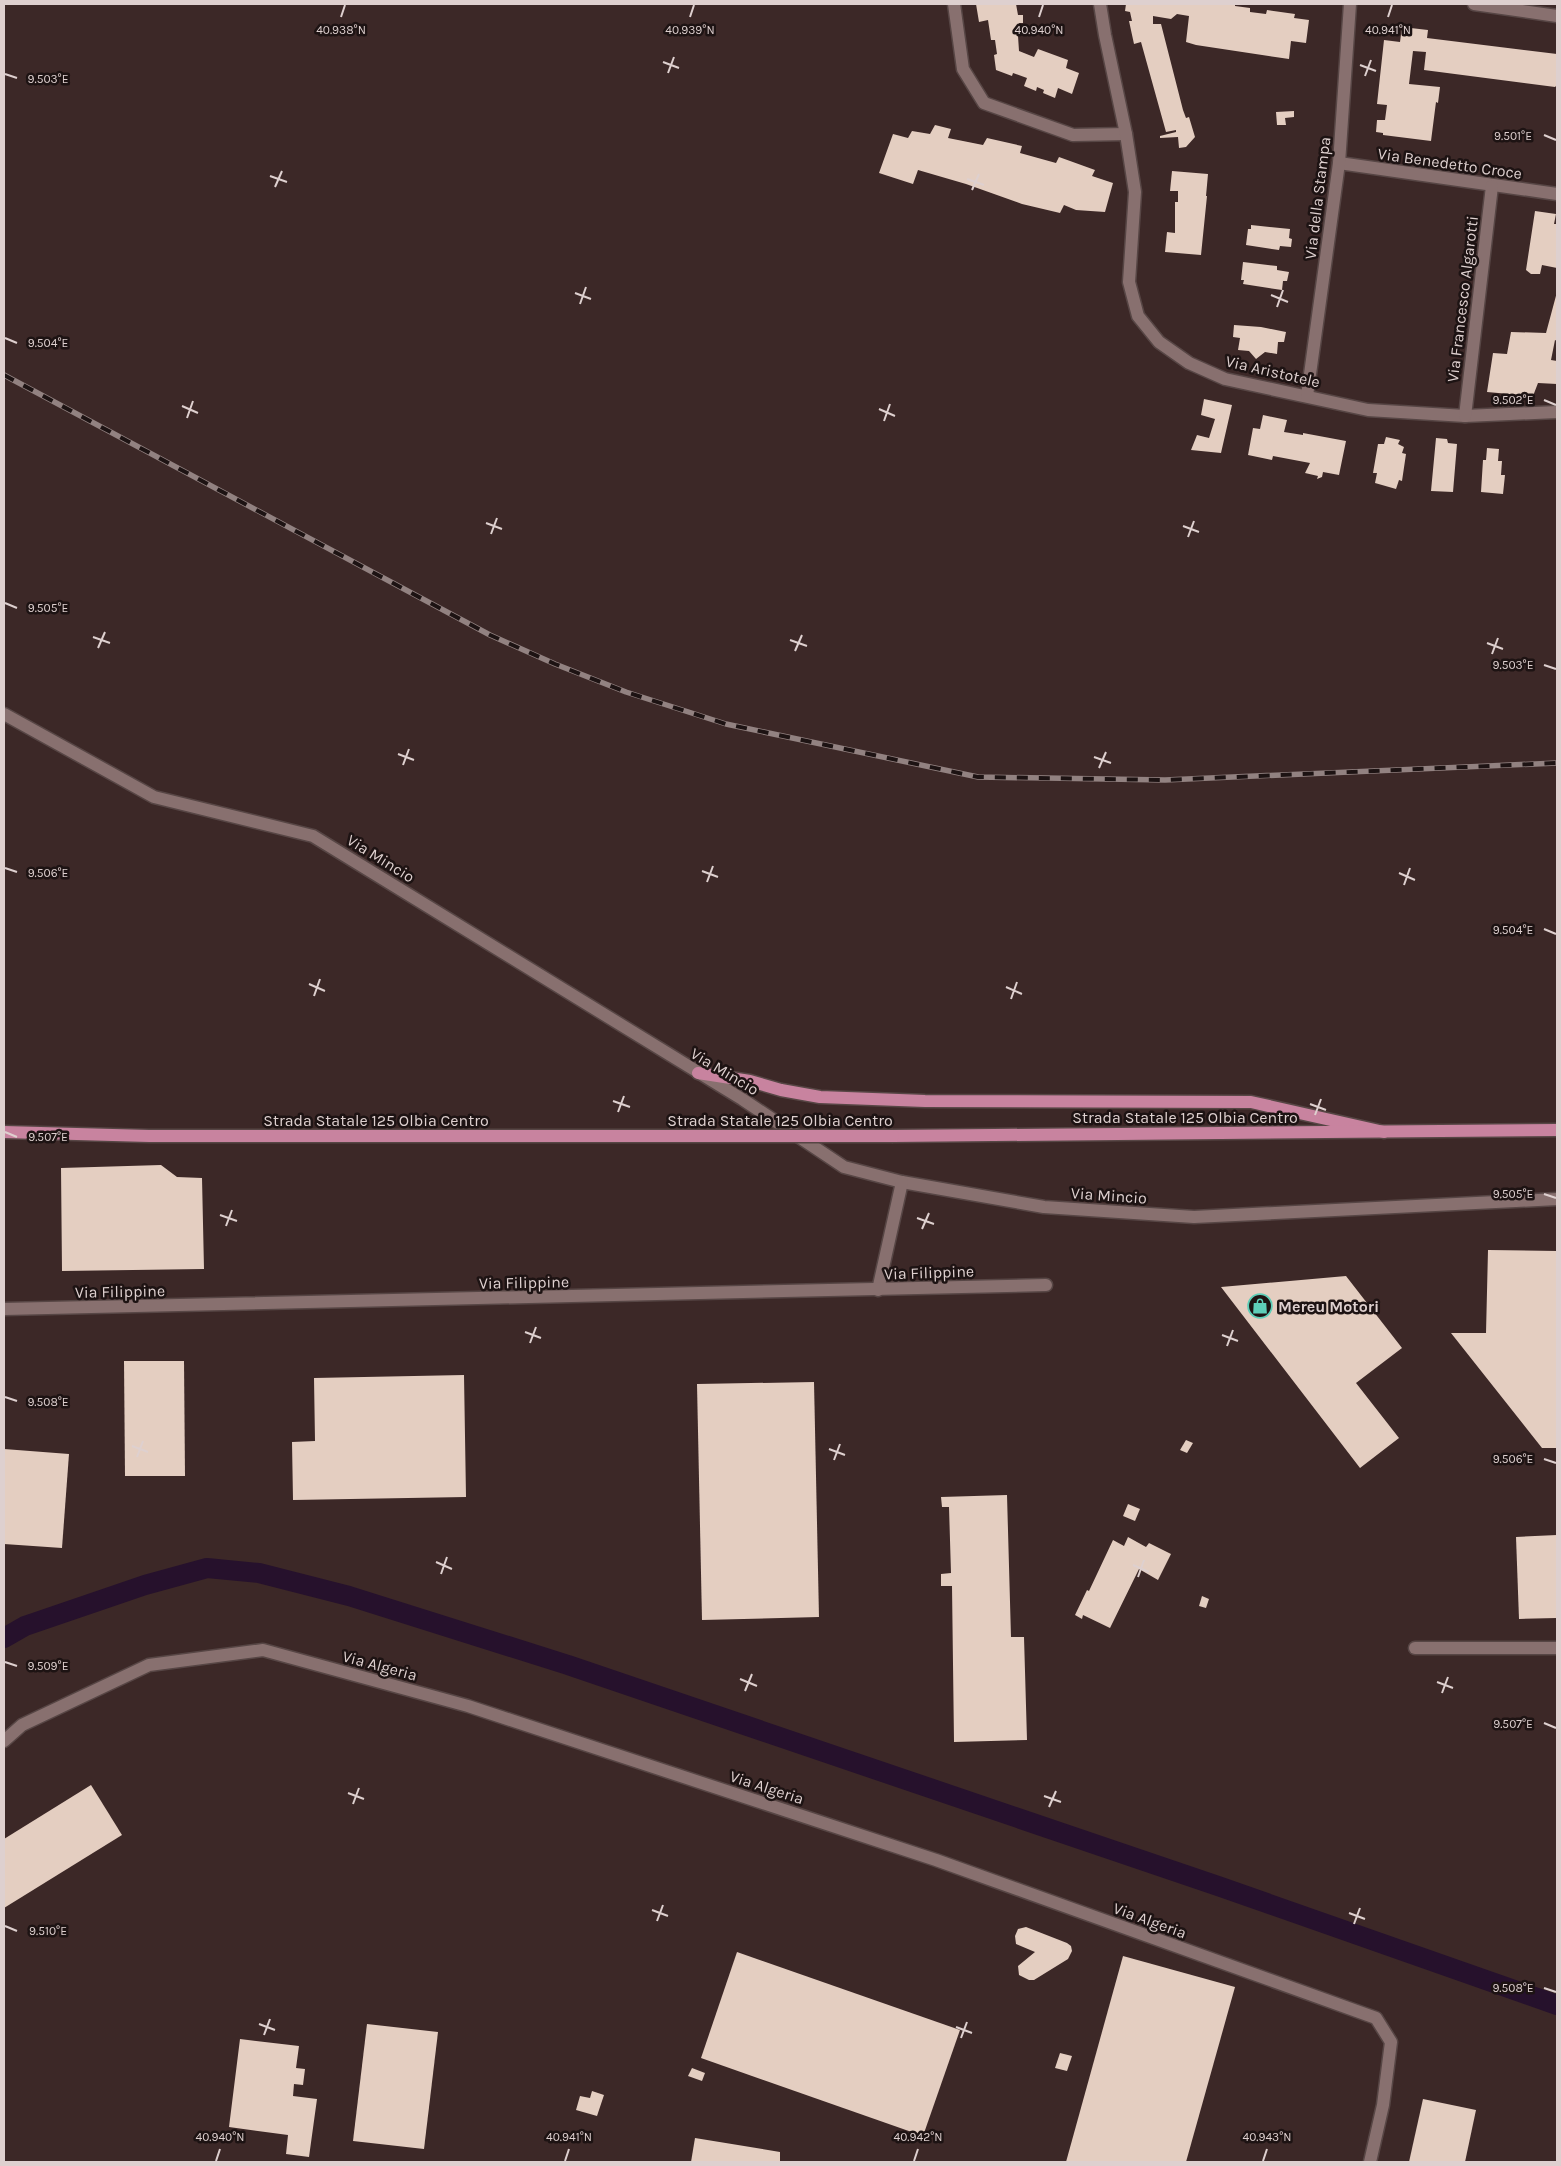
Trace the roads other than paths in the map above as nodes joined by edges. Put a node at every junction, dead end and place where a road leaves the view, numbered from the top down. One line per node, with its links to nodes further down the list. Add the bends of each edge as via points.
1 (954, 4): 6 (street, via 963,69 984,103 1074,135)
2 (1100, 4): 6 (street, Via Aristotele)
3 (1350, 4): 7 (street, Via della Stampa)
4 (1474, 4): 5 (street)
5 (1557, 16)
6 (1126, 134): 10 (street, Via Aristotele, via 1135,192 1129,282 1138,316 1159,342 1189,363 1225,379)
7 (1339, 163): 8 (street, Via Benedetto Croce); 10 (street, Via della Stampa)
8 (1492, 186): 9 (street, Via Benedetto Croce); 12 (street, Via Francesco Algarotti)
9 (1557, 194)
10 (1307, 396): 12 (street, Via Aristotele, via 1368,410)
11 (1557, 412): 12 (street, Via Aristotele)
12 (1465, 416)
13 (4, 714): 14 (street, Via Mincio, via 154,797 313,836)
14 (698, 1074): 17 (main road, via 750,1081 820,1097 925,1101 1250,1102); 18 (street, Via Mincio, via 742,1099 844,1167)
15 (1557, 1130): 17 (main road, Strada Statale 125 Olbia Centro)
16 (4, 1132): 17 (main road, Strada Statale 125 Olbia Centro, bridge, via 159,1136 893,1136)
17 (1384, 1132)
18 (902, 1182): 19 (street, Via Mincio, via 1044,1207 1194,1217); 21 (street)
19 (1557, 1199)
20 (1046, 1285): 21 (street, Via Filippine)
21 (878, 1290): 22 (street, Via Filippine)
22 (4, 1310)
23 (1415, 1648): 24 (street)
24 (1557, 1648)
25 (4, 1742): 26 (street, Via Algeria, via 22,1725 149,1665 263,1650 468,1706 936,1860 1376,2018 1391,2042 1383,2105)
26 (1370, 2162)

